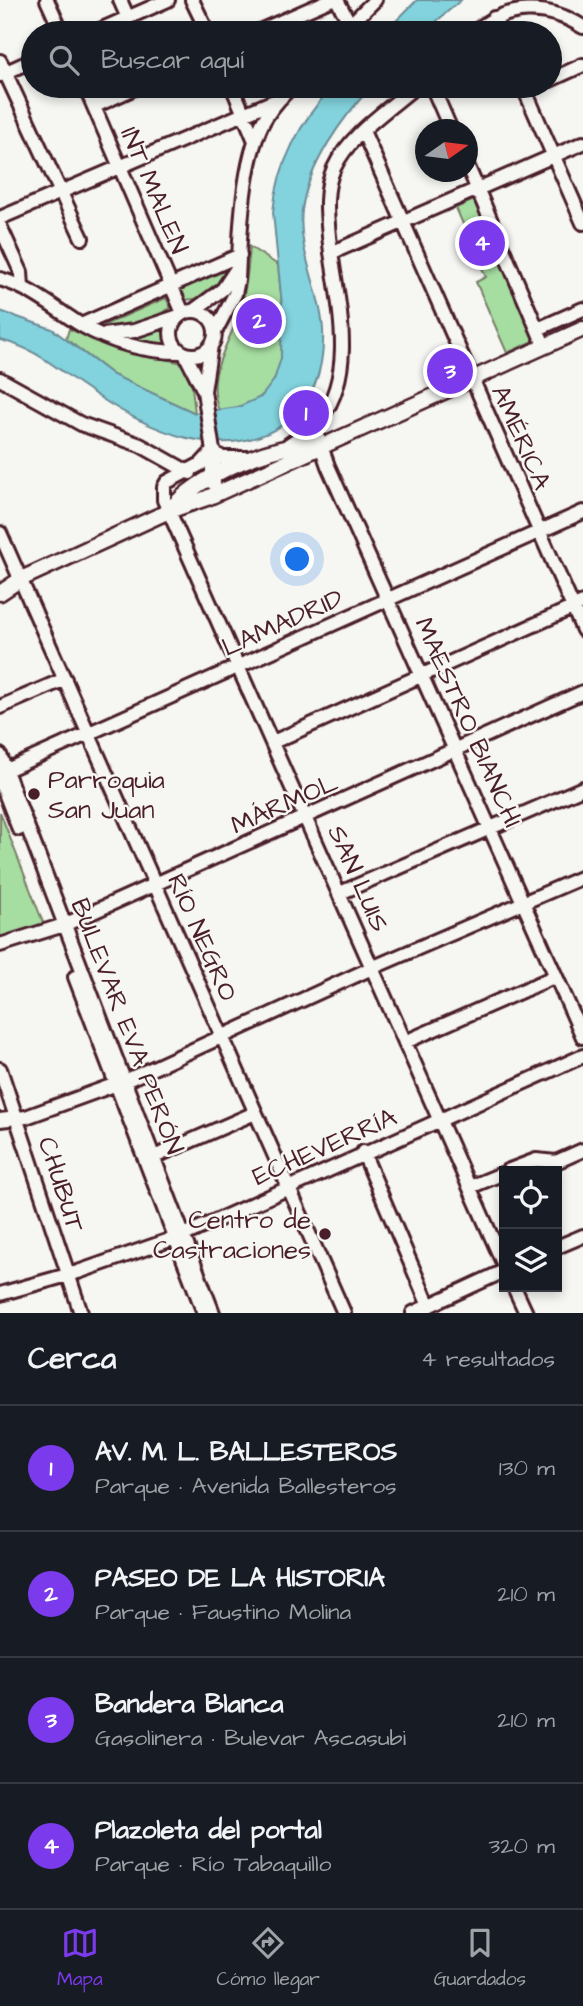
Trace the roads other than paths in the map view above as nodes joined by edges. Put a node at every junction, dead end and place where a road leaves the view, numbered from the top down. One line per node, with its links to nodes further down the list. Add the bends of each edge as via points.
1 (47, 0): 10 (street)
2 (120, 0): 8 (street)
3 (168, 0): 8 (street)
4 (192, 0): 12 (street)
5 (330, 0): 13 (street)
6 (337, 0): 14 (street)
7 (375, 0): 15 (street)
8 (128, 18): 11 (street)
9 (494, 18): 16 (street); 17 (street); 18 (street, via 548,11)
10 (57, 21)
11 (121, 21)
12 (202, 21)
13 (283, 21)
14 (344, 21)
15 (354, 21)
16 (490, 21)
17 (495, 21)
18 (583, 27)
19 (21, 64): 21 (street)
20 (583, 65): 22 (street)
21 (2, 70): 40 (street)
22 (562, 74)
23 (90, 98): 30 (street, INT MALEN)
24 (112, 98): 30 (street)
25 (237, 98): 31 (street)
26 (281, 98): 31 (street); 34 (street)
27 (402, 98): 33 (street)
28 (437, 98): 32 (street)
29 (532, 98): 36 (street)
30 (94, 106): 37 (street, INT MALEN)
31 (244, 113): 34 (street); 37 (street)
32 (446, 119)
33 (363, 131): 42 (street, AMÉRICA); 46 (street, via 334,167 328,186)
34 (255, 141): 47 (street)
35 (583, 143): 36 (street)
36 (554, 156): 39 (street); 43 (street)
37 (120, 166): 40 (street); 49 (street, INT MALEN)
38 (474, 182): 39 (street)
39 (477, 188): 42 (street); 54 (street)
40 (60, 192): 41 (street); 45 (street)
41 (0, 218)
42 (403, 221): 46 (street); 61 (street, AMÉRICA)
43 (583, 222)
44 (0, 226): 50 (street, via 21,272)
45 (82, 238)
46 (331, 253): 64 (street, via 341,352 333,397)
47 (239, 260): 49 (street); 52 (street, via 223,289); 56 (street, via 235,294)
48 (0, 279): 50 (street)
49 (171, 285): 52 (street, INT MALEN); 53 (street)
50 (22, 287): 53 (street)
51 (583, 309): 54 (street)
52 (185, 313): 56 (street, via 206,315); 57 (street, via 134,331); 60 (street, via 171,334)
53 (81, 325): 57 (street)
54 (538, 329): 59 (street)
55 (583, 329): 59 (main road)
56 (215, 332): 58 (street)
57 (103, 335): 60 (street, via 133,347)
58 (211, 345): 60 (street, via 200,354); 63 (street)
59 (544, 345): 61 (main road)
60 (183, 353): 63 (street)
61 (471, 378): 66 (main road); 74 (street, AMÉRICA)
62 (0, 379): 69 (street, via 81,424 150,449)
63 (204, 391): 67 (street)
64 (314, 426): 65 (street); 66 (street, MAESTRO BIANCHI)
65 (288, 445): 66 (main road); 68 (main road)
66 (319, 445): 71 (main road); 79 (street, MAESTRO BIANCHI)
67 (213, 451): 68 (street, via 222,458); 69 (street); 70 (main road)
68 (253, 458): 70 (main road)
69 (186, 471): 70 (street); 72 (street, via 164,487)
70 (214, 477): 71 (main road, via 210,489); 72 (main road)
71 (187, 506): 72 (main road)
72 (169, 511): 76 (main road); 82 (street, SAN LUIS)
73 (583, 512): 74 (street, LAMADRID)
74 (539, 532): 79 (street, LAMADRID); 80 (street, AMÉRICA)
75 (0, 533): 76 (street, RÍO NEGRO)
76 (21, 579): 77 (main road); 78 (main road); 84 (street, RÍO NEGRO)
77 (0, 585)
78 (0, 593)
79 (389, 599): 82 (street, LAMADRID); 83 (street, MAESTRO BIANCHI)
80 (578, 605): 81 (street, AMÉRICA); 83 (street)
81 (583, 630)
82 (240, 666): 87 (street, LAMADRID); 88 (street, SAN LUIS)
83 (423, 674): 88 (street); 89 (street, MAESTRO BIANCHI)
84 (65, 679): 86 (street); 87 (street, RÍO NEGRO)
85 (583, 692): 89 (street, MÁRMOL)
86 (0, 707)
87 (90, 734): 91 (street, LAMADRID); 96 (street, RÍO NEGRO)
88 (273, 742): 93 (street, SAN LUIS)
89 (456, 749): 93 (street, MÁRMOL); 94 (street, MAESTRO BIANCHI)
90 (0, 755): 91 (street, BULEVAR EVA PERÓN)
91 (2, 775): 99 (street, BULEVAR EVA PERÓN)
92 (583, 789): 94 (street)
93 (307, 818): 96 (street, MÁRMOL); 97 (street, SAN LUIS)
94 (491, 828): 97 (street); 98 (street, MAESTRO BIANCHI)
95 (583, 877): 98 (street)
96 (155, 886): 99 (street, MÁRMOL); 103 (street, RÍO NEGRO)
97 (340, 893): 101 (street, SAN LUIS)
98 (524, 903): 101 (street); 102 (street, MAESTRO BIANCHI)
99 (60, 926): 100 (street, MÁRMOL); 108 (street, BULEVAR EVA PERÓN)
100 (0, 946)
101 (374, 967): 103 (street); 105 (street, SAN LUIS)
102 (556, 976): 104 (street, MAESTRO BIANCHI); 105 (street)
103 (222, 1036): 108 (street); 109 (street, RÍO NEGRO)
104 (583, 1037)
105 (405, 1042): 111 (street, SAN LUIS)
106 (583, 1056): 111 (street, ECHEVERRÍA)
107 (0, 1069): 110 (street, CHUBUT)
108 (121, 1083): 110 (street); 115 (street, BULEVAR EVA PERÓN); 120 (street, BULEVAR EVA PERÓN)
109 (255, 1113): 115 (street); 118 (street, RÍO NEGRO)
110 (16, 1118): 112 (street); 124 (street, CHUBUT)
111 (439, 1119): 114 (street, ECHEVERRÍA); 119 (street, SAN LUIS)
112 (0, 1120)
113 (583, 1150): 116 (street, via 556,1162 536,1160)
114 (363, 1152): 118 (street, ECHEVERRÍA); 128 (street)
115 (154, 1157): 120 (street, BULEVAR EVA PERÓN)
116 (521, 1166)
117 (499, 1175): 119 (street)
118 (288, 1187): 120 (street, ECHEVERRÍA); 132 (street, RÍO NEGRO)
119 (470, 1187): 123 (street, SAN LUIS)
120 (179, 1236): 124 (street, ECHEVERRÍA); 130 (street, BULEVAR EVA PERÓN); 131 (street, BULEVAR EVA PERÓN)
121 (583, 1236): 122 (street)
122 (562, 1245)
123 (499, 1254)
124 (68, 1274): 127 (street, ECHEVERRÍA); 129 (street, CHUBUT)
125 (499, 1274): 128 (street)
126 (516, 1292): 134 (street)
127 (0, 1294)
128 (437, 1307): 133 (street)
129 (81, 1313)
130 (204, 1313)
131 (213, 1313)
132 (344, 1313)
133 (413, 1313)
134 (526, 1313)

